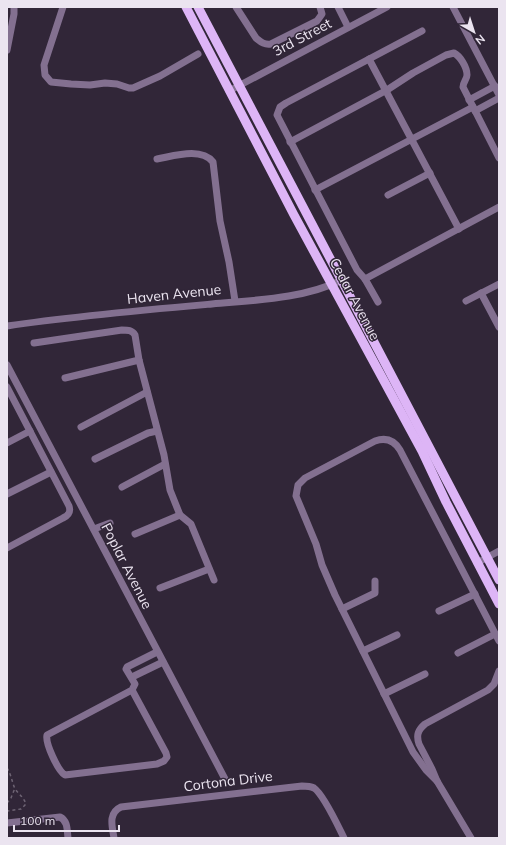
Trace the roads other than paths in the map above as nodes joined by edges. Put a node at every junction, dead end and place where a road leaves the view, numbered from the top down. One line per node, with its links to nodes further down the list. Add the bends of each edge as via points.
1 (14, 7): 12 (street)
2 (62, 7): 13 (street, via 44,65 45,75 51,82 105,83 134,88)
3 (186, 7): 18 (main road, Cedar Avenue)
4 (198, 7): 15 (main road, Cedar Avenue)
5 (236, 7): 6 (street, via 256,38 267,44 317,21 322,14)
6 (320, 7)
7 (338, 7): 10 (street)
8 (387, 7): 10 (street, 3rd Street)
9 (454, 7): 16 (street)
10 (348, 27): 15 (street, 3rd Street)
11 (422, 31): 14 (street)
12 (7, 50)
13 (198, 54)
14 (369, 59): 17 (street); 24 (street, via 280,107 277,118)
15 (239, 85): 18 (street, 3rd Street); 33 (main road, Cedar Avenue)
16 (495, 86): 19 (street); 21 (street)
17 (387, 90): 21 (street, via 412,73 454,53 459,56 467,71 463,86); 23 (street); 24 (street)
18 (230, 91): 35 (main road, Cedar Avenue)
19 (499, 95)
20 (499, 98): 22 (street)
21 (469, 100): 22 (street)
22 (474, 109): 23 (street); 25 (street)
23 (411, 139): 27 (street); 28 (street)
24 (290, 142): 28 (street)
25 (499, 158)
26 (157, 159): 37 (street, via 198,154 208,157 212,162 220,221)
27 (430, 173): 29 (street); 31 (street)
28 (315, 190): 32 (street, via 357,270)
29 (388, 195)
30 (499, 207): 31 (street)
31 (459, 229): 32 (street)
32 (365, 279): 39 (street)
33 (342, 280): 35 (street, Haven Avenue); 48 (main road, Cedar Avenue)
34 (499, 284): 36 (street)
35 (332, 286): 37 (street, Haven Avenue, via 300,294); 48 (main road, Cedar Avenue)
36 (481, 293): 38 (street); 41 (street)
37 (236, 301): 40 (street, Haven Avenue)
38 (466, 301)
39 (378, 302)
40 (7, 326)
41 (499, 327)
42 (34, 344): 43 (street, via 127,330 135,335)
43 (139, 360): 45 (street); 47 (street)
44 (7, 365): 60 (street, Poplar Avenue)
45 (65, 378)
46 (8, 390): 50 (street)
47 (147, 392): 49 (street); 51 (street)
48 (402, 405): 64 (main road, Cedar Avenue); 65 (main road, Cedar Avenue, via 446,502)
49 (80, 427)
50 (30, 431): 52 (street); 55 (street)
51 (157, 431): 53 (street); 54 (street)
52 (7, 443)
53 (94, 459)
54 (165, 464): 56 (street); 58 (street, via 170,490)
55 (51, 472): 57 (street); 62 (street, via 69,506 70,513)
56 (122, 487)
57 (7, 494)
58 (180, 515): 61 (street); 66 (street, via 191,524)
59 (110, 524): 60 (street)
60 (94, 530): 78 (street, Poplar Avenue)
61 (135, 534)
62 (7, 548)
63 (499, 551): 64 (street)
64 (487, 557): 65 (street); 68 (main road, Cedar Avenue)
65 (477, 562): 72 (main road, Cedar Avenue)
66 (209, 569): 67 (street); 70 (street)
67 (214, 580)
68 (499, 580)
69 (375, 581): 73 (street, via 375,593)
70 (160, 588)
71 (475, 594): 73 (street, via 399,448 391,441 383,439 305,478 297,487 296,496); 74 (street); 76 (street)
72 (499, 604)
73 (342, 609): 77 (street)
74 (439, 611)
75 (397, 635): 77 (street)
76 (497, 638): 79 (street)
77 (362, 651): 85 (street)
78 (157, 652): 80 (street, Poplar Avenue); 83 (street, via 127,667)
79 (458, 652)
80 (163, 662): 83 (street); 86 (street, Poplar Avenue)
81 (499, 671): 87 (street, via 494,684 488,690 420,728 418,740)
82 (425, 674): 85 (street)
83 (132, 677): 84 (street, via 135,684)
84 (132, 690): 84 (street, via 48,733 46,740 62,773 65,775 164,762 167,758 166,753)
85 (384, 694): 87 (street, via 416,757)
86 (225, 779)
87 (437, 781): 92 (street)
88 (7, 823): 89 (street, via 60,817 66,823)
89 (68, 838)
90 (114, 838): 91 (street, Cortona Drive, via 112,816 121,807 309,786 318,791)
91 (344, 838)
92 (471, 838)

